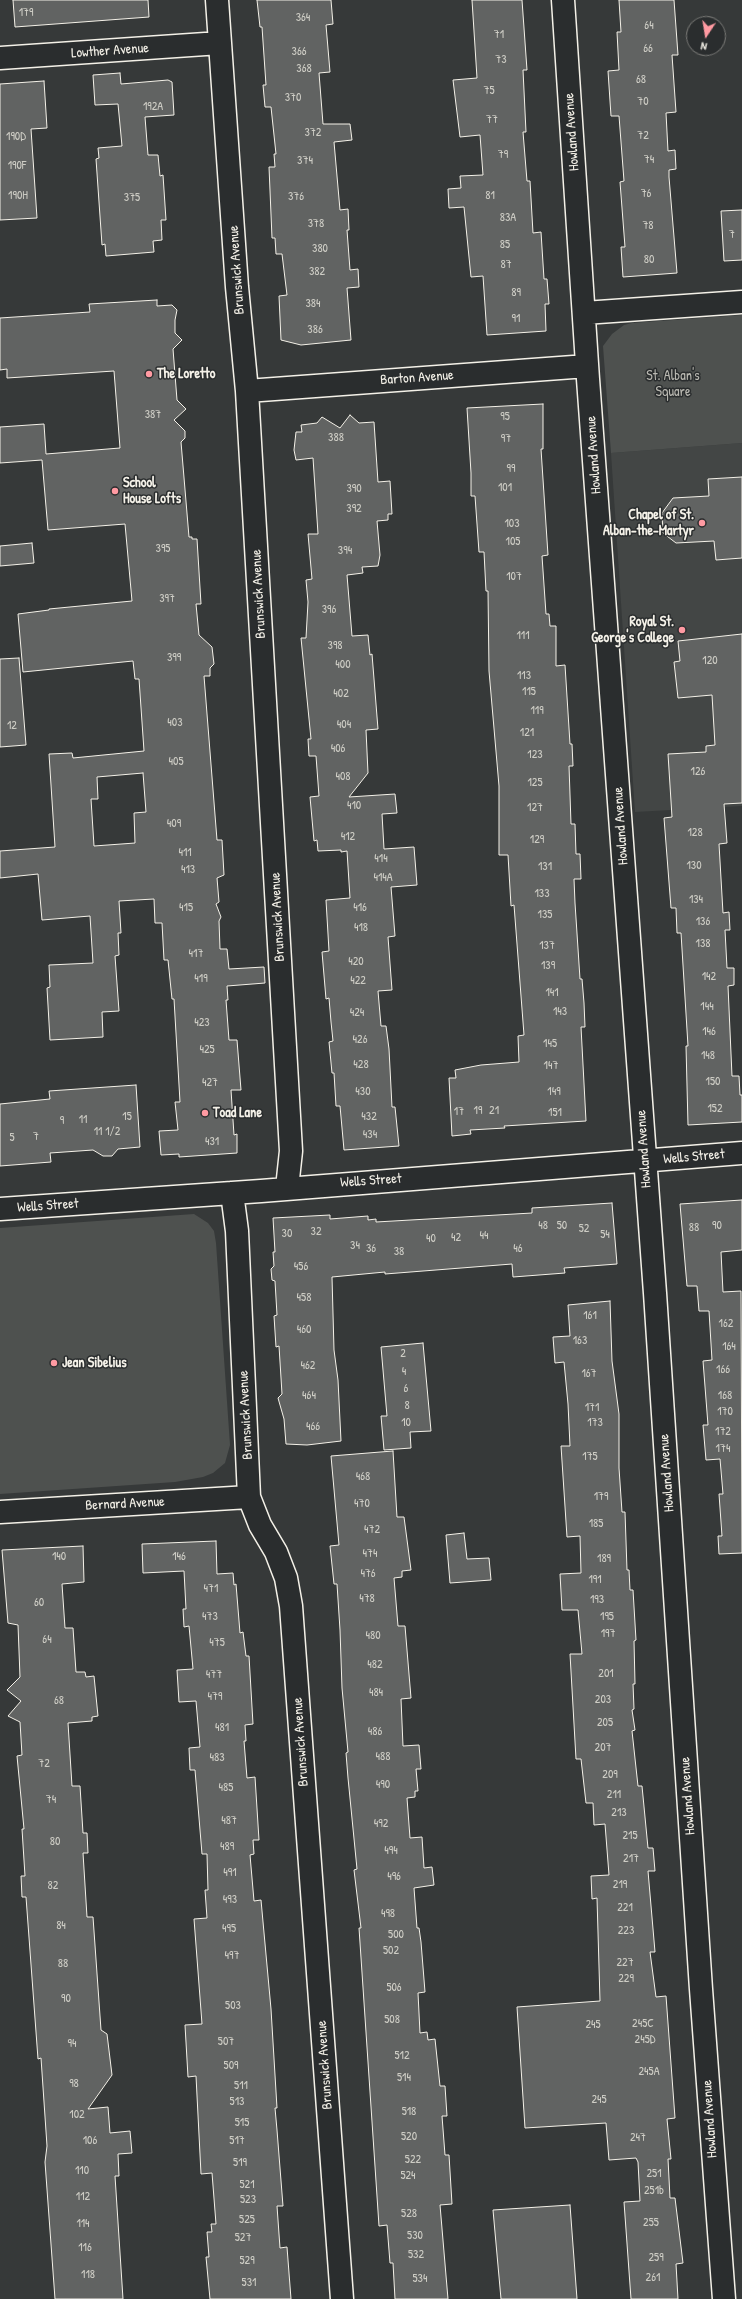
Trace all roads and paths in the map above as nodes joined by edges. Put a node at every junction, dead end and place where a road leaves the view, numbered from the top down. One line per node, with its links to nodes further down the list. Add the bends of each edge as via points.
1 (217, 0): 3 (street, Brunswick Avenue)
2 (563, 0): 6 (street, Howland Avenue)
3 (220, 43): 4 (street, Lowther Avenue); 8 (street, Brunswick Avenue)
4 (0, 58)
5 (742, 302): 6 (street)
6 (584, 313): 7 (street, Howland Avenue)
7 (587, 366): 8 (street, Barton Avenue); 10 (street, Howland Avenue)
8 (247, 391): 11 (street, Brunswick Avenue, via 291,1151)
9 (742, 1153): 10 (street, Wells Street)
10 (645, 1160): 11 (street, Wells Street); 17 (street, Howland Avenue, via 700,1989)
11 (287, 1188): 12 (street, Wells Street)
12 (232, 1193): 13 (street, Wells Street); 14 (street, Brunswick Avenue, via 237,1231)
13 (0, 1209)
14 (250, 1497): 15 (street, Bernard Avenue); 16 (street, Brunswick Avenue, via 260,1525 276,1552 286,1578 290,1606)
15 (0, 1512)
16 (342, 2299)
17 (724, 2299)

